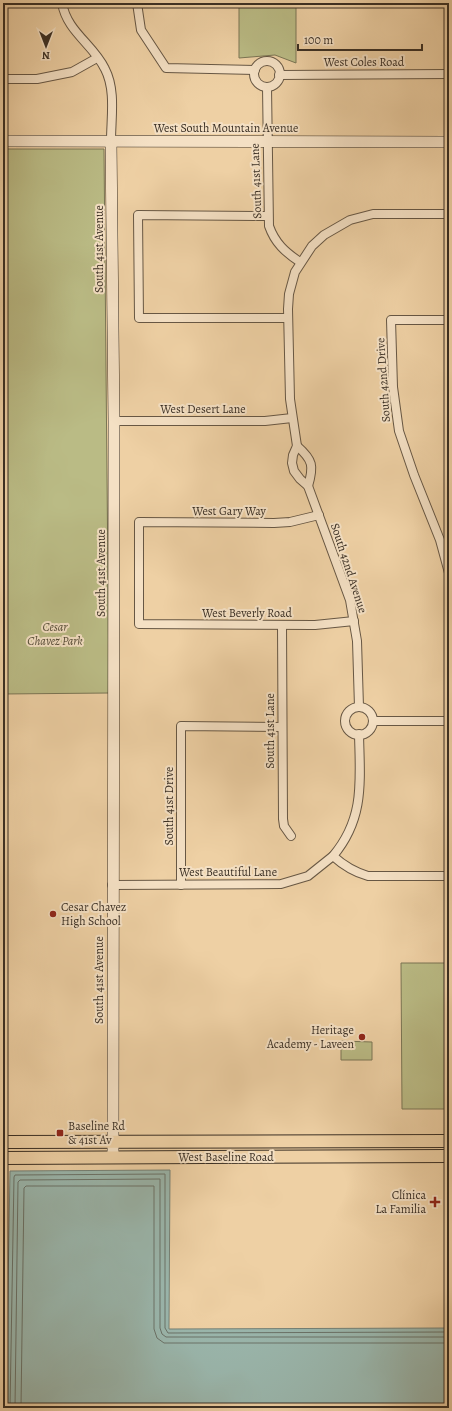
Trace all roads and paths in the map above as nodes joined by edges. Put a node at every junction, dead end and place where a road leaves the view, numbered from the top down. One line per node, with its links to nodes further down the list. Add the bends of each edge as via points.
1 (62, 3): 3 (street, South 41st Avenue, via 64,14 73,30)
2 (136, 3): 4 (street, via 141,30 166,68)
3 (97, 58): 7 (street, via 72,72 37,79); 11 (street, South 41st Avenue, via 105,68 111,86)
4 (255, 70): 5 (street, via 263,62 271,62 277,67); 8 (street, via 256,82)
5 (279, 74): 6 (street, West Coles Road); 8 (street, via 277,82)
6 (449, 74)
7 (3, 78)
8 (267, 87): 9 (street, South 41st Lane)
9 (266, 141): 11 (street, West South Mountain Avenue); 12 (street, West South Mountain Avenue); 14 (street, South 41st Lane)
10 (3, 142): 11 (street, West South Mountain Avenue)
11 (111, 142): 19 (street, South 41st Avenue)
12 (449, 142)
13 (449, 214): 15 (street, South 42nd Avenue, via 373,214 350,220 324,235)
14 (268, 216): 15 (street, South 41st Lane, via 269,226 277,243); 16 (street, via 138,215 139,318)
15 (300, 262): 16 (street, South 42nd Avenue, via 289,294)
16 (288, 318): 18 (street, South 42nd Avenue)
17 (449, 320): 23 (street, South 42nd Drive, via 391,320 393,386 399,431 440,540)
18 (292, 418): 19 (street, West Desert Lane, via 265,421); 20 (street, South 42nd Avenue)
19 (114, 421): 35 (street, South 41st Avenue)
20 (298, 446): 21 (street, South 42nd Avenue, via 311,460 312,469); 21 (street, South 42nd Avenue, via 292,463 294,471)
21 (308, 486): 22 (street, South 42nd Avenue)
22 (320, 515): 24 (street, South 42nd Avenue, via 343,579); 25 (street, West Gary Way, via 274,523 139,522)
23 (449, 573)
24 (354, 621): 26 (street, West Beverly Road); 27 (street, South 42nd Avenue)
25 (139, 624): 26 (street, West Beverly Road)
26 (282, 625): 30 (street, South 41st Lane)
27 (359, 707): 28 (street, via 370,713); 31 (street, via 350,710 345,723 350,731)
28 (372, 721): 29 (street); 31 (street, via 370,729)
29 (449, 721)
30 (282, 727): 32 (street, South 41st Lane, via 283,819); 36 (street, South 41st Drive, via 181,726)
31 (359, 734): 33 (street, via 359,804 348,836)
32 (291, 836)
33 (333, 856): 34 (street, via 357,873 368,876); 36 (street, West Beautiful Lane, via 308,876 281,884)
34 (449, 876)
35 (112, 885): 36 (street, West Beautiful Lane); 39 (street, South 41st Avenue)
36 (181, 885)
37 (449, 1141): 39 (main road, West Baseline Road)
38 (3, 1142): 39 (main road, West Baseline Road)
39 (113, 1142): 41 (street, South 41st Avenue)
40 (449, 1156): 41 (main road, West Baseline Road)
41 (113, 1157): 42 (main road, West Baseline Road)
42 (3, 1158)

